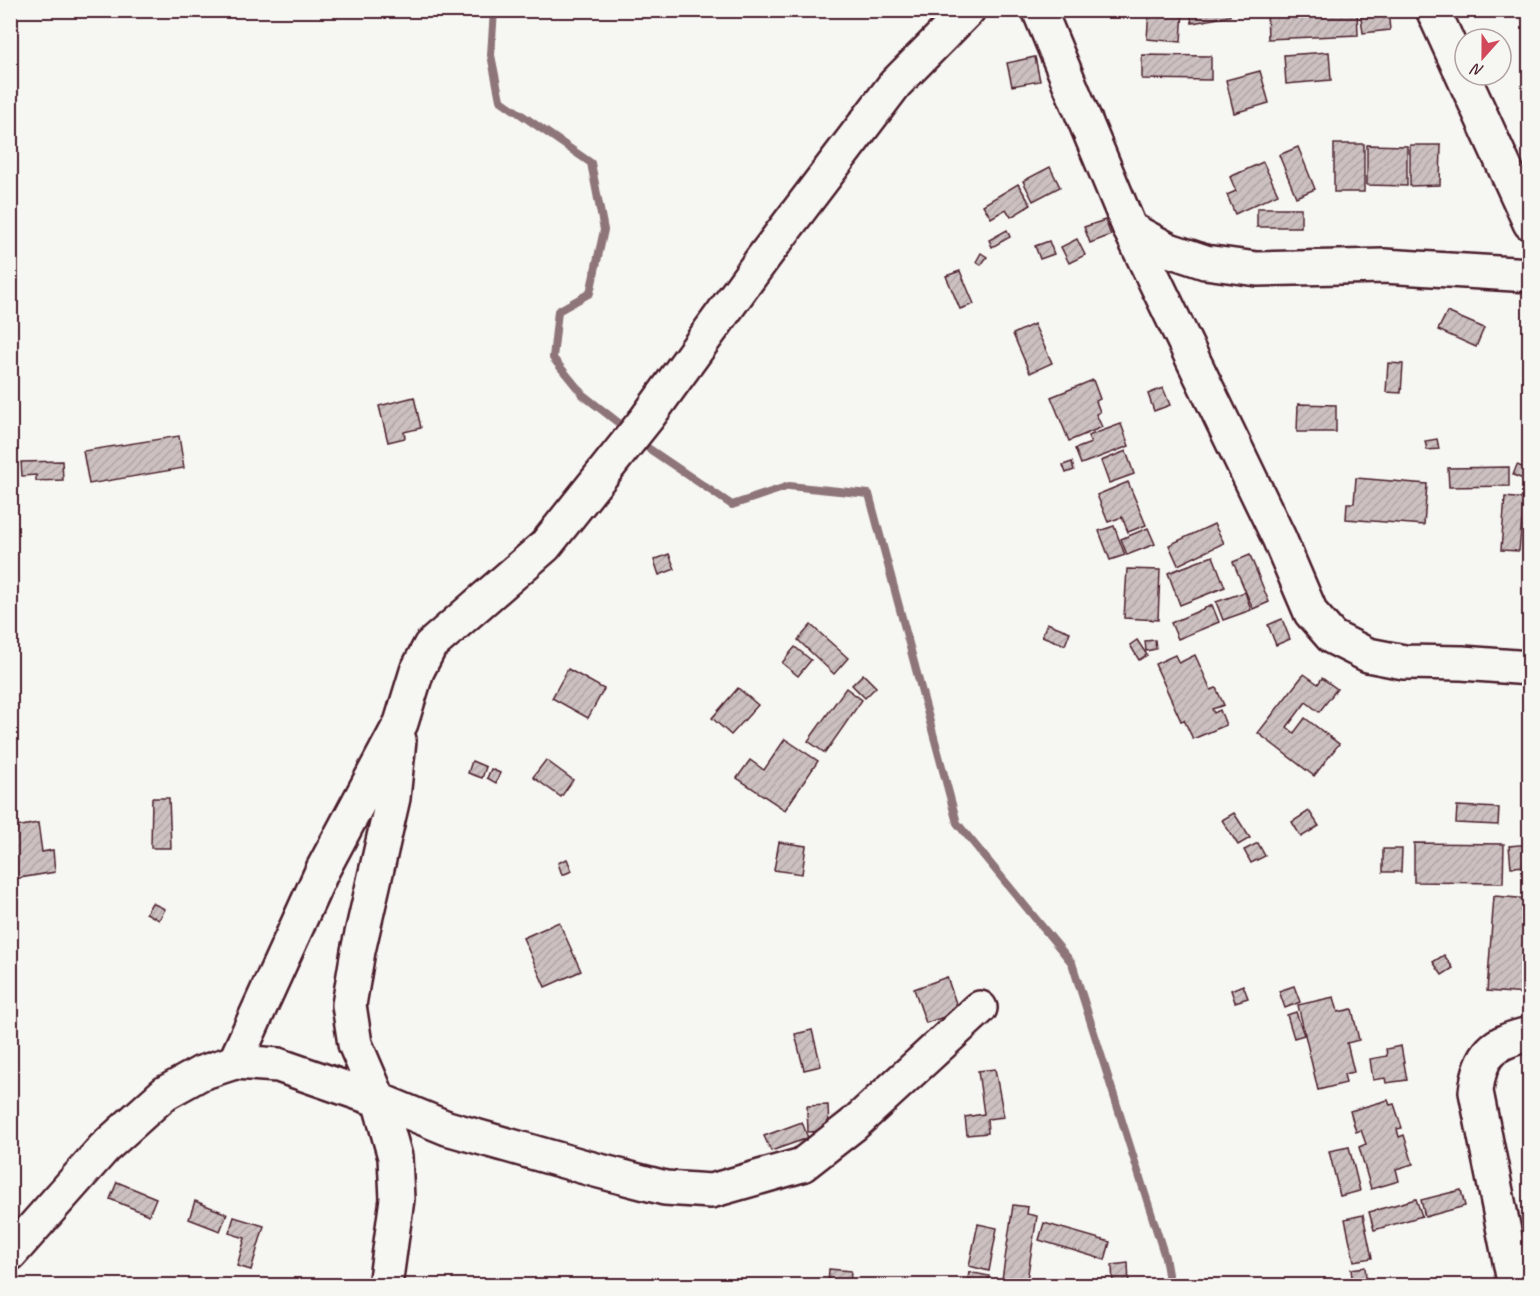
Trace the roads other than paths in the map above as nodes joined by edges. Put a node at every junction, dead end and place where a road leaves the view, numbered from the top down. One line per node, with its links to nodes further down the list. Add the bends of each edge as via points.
1 (968, 10): 8 (street, via 895,84 647,418 545,546 430,646 417,671)
2 (1040, 10): 5 (street)
3 (1433, 10): 4 (street)
4 (1530, 223)
5 (1130, 229): 6 (street, via 1169,250 1205,262 1257,269 1384,266); 7 (street, via 1279,538 1311,613 1332,637 1368,655 1404,662)
6 (1530, 274)
7 (1530, 668)
8 (401, 723): 11 (street, via 323,869); 12 (street, via 393,798 349,1005 355,1044)
9 (980, 1008): 12 (street, via 853,1125 802,1165 711,1191 665,1188 592,1169 447,1128)
10 (1530, 1034): 15 (street, via 1505,1039 1490,1050 1478,1072 1476,1092)
11 (235, 1062): 12 (street, via 278,1065); 13 (street, via 201,1073 165,1093 104,1148)
12 (379, 1100): 14 (street, via 395,1157 397,1199)
13 (10, 1254)
14 (385, 1286)
15 (1515, 1286)

